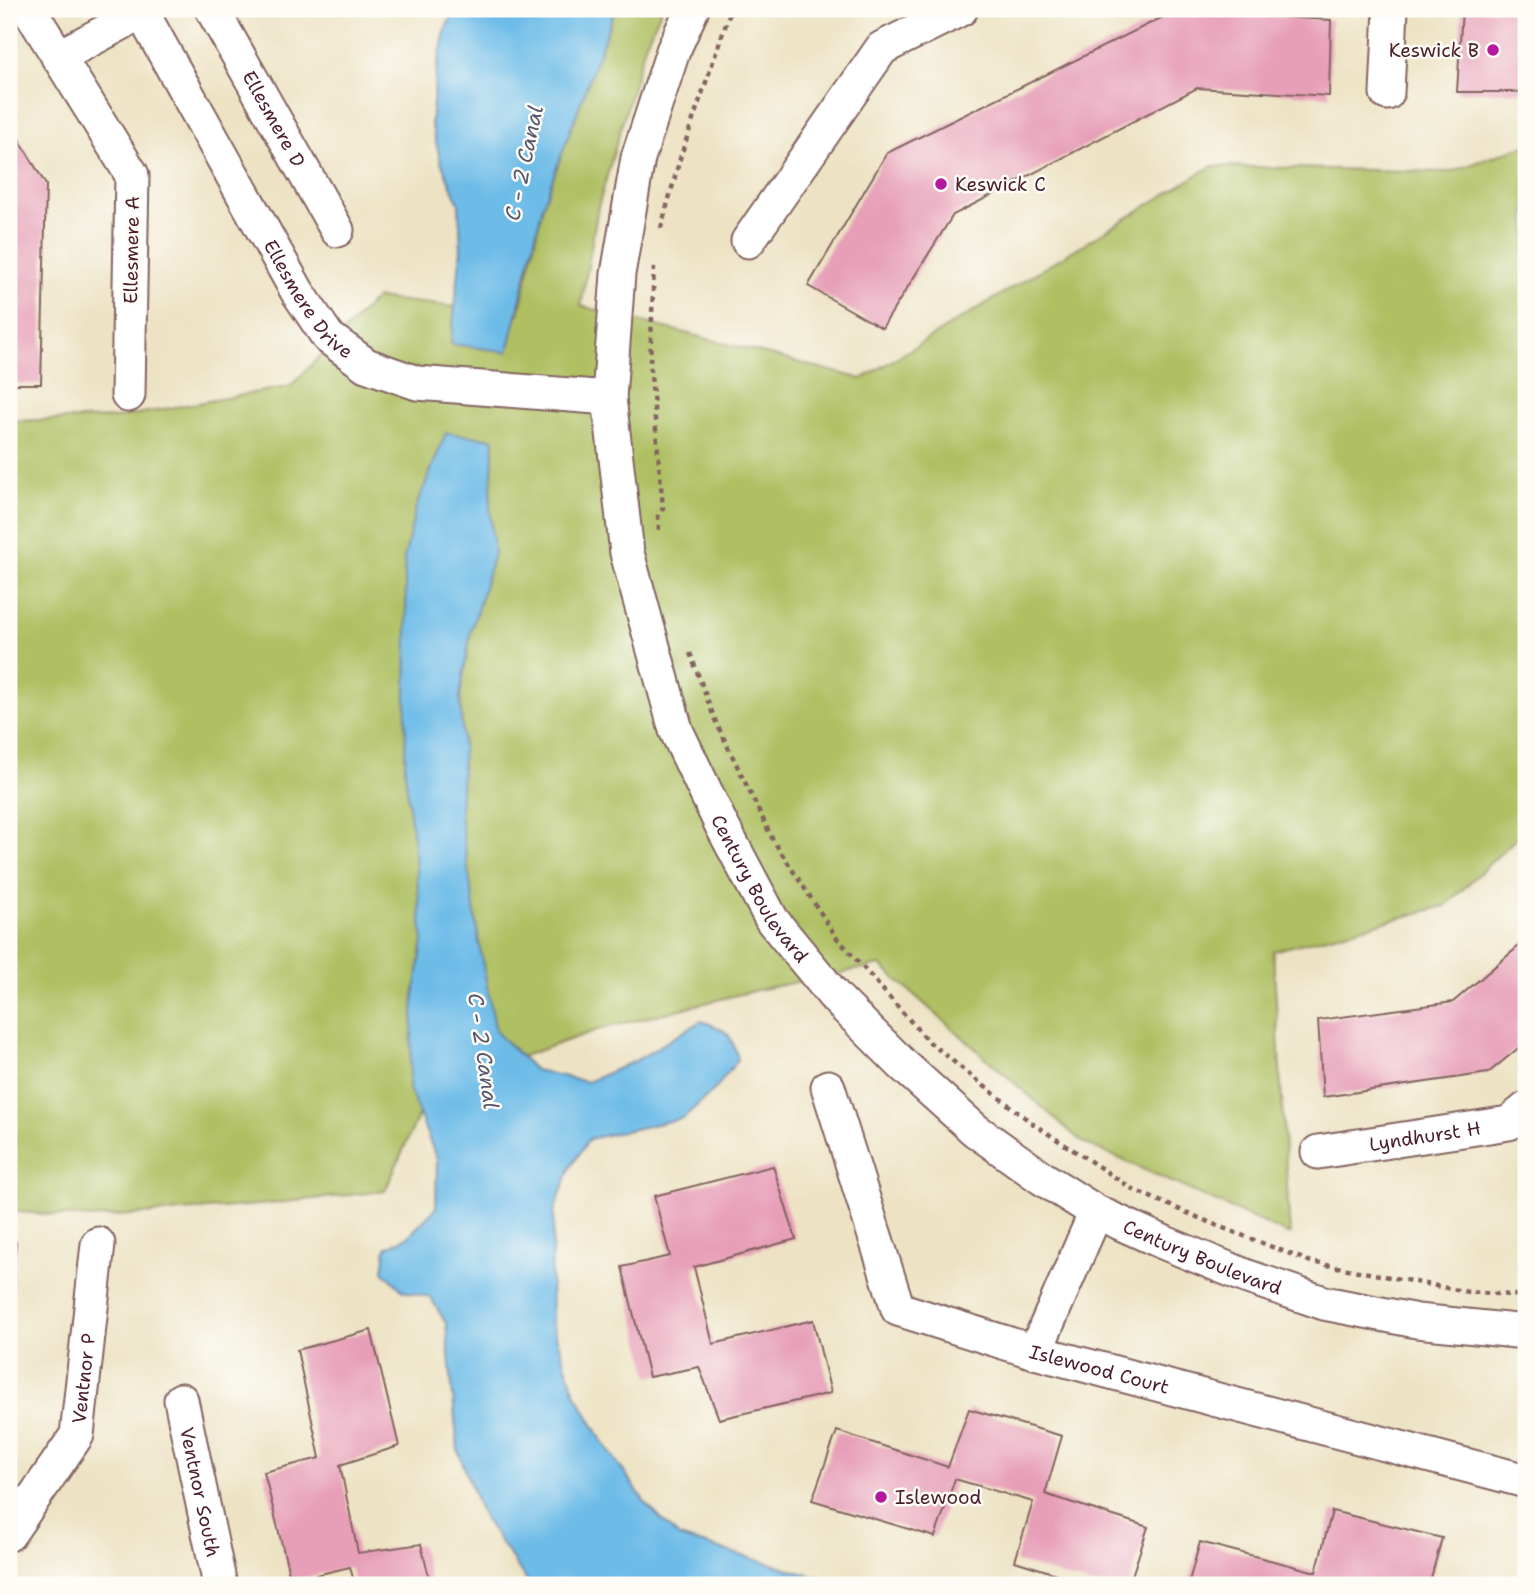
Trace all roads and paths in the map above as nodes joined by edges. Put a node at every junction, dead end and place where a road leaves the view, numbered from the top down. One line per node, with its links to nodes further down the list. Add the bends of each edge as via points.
1 (29, 9): 8 (street, Ellesmere A)
2 (212, 9): 10 (street, Ellesmere D)
3 (692, 9): 15 (street, Century Boulevard, via 673,51 638,158 618,274)
4 (731, 9): 11 (path)
5 (961, 9): 12 (street, via 882,48)
6 (1391, 9): 9 (street)
7 (143, 10): 8 (street); 15 (street, Ellesmere Drive, via 328,337 366,365 417,383)
8 (58, 57): 14 (street, Ellesmere A, via 132,175)
9 (1387, 93)
10 (337, 230)
11 (658, 236)
12 (748, 241)
13 (654, 262): 16 (path, via 650,363 663,508 658,516)
14 (128, 395)
15 (608, 398): 21 (street, Century Boulevard, via 627,553 677,730 772,920 836,998 975,1130)
16 (659, 540)
17 (690, 652): 23 (path, via 715,720 773,840 837,938 928,1041 1032,1123 1135,1189 1311,1262 1468,1292)
18 (828, 1087): 25 (street, Islewood Court, via 898,1309)
19 (1526, 1109): 20 (street, Lyndhurst H, via 1510,1123)
20 (1318, 1152)
21 (1096, 1212): 24 (street, Century Boulevard, via 1248,1277 1324,1303 1418,1321); 25 (street)
22 (98, 1244): 28 (street, Ventnor P, via 78,1435)
23 (1526, 1296)
24 (1526, 1332)
25 (1035, 1352): 27 (street, Islewood Court)
26 (181, 1400): 29 (street, Ventnor South)
27 (1526, 1481)
28 (9, 1534)
29 (220, 1585)

